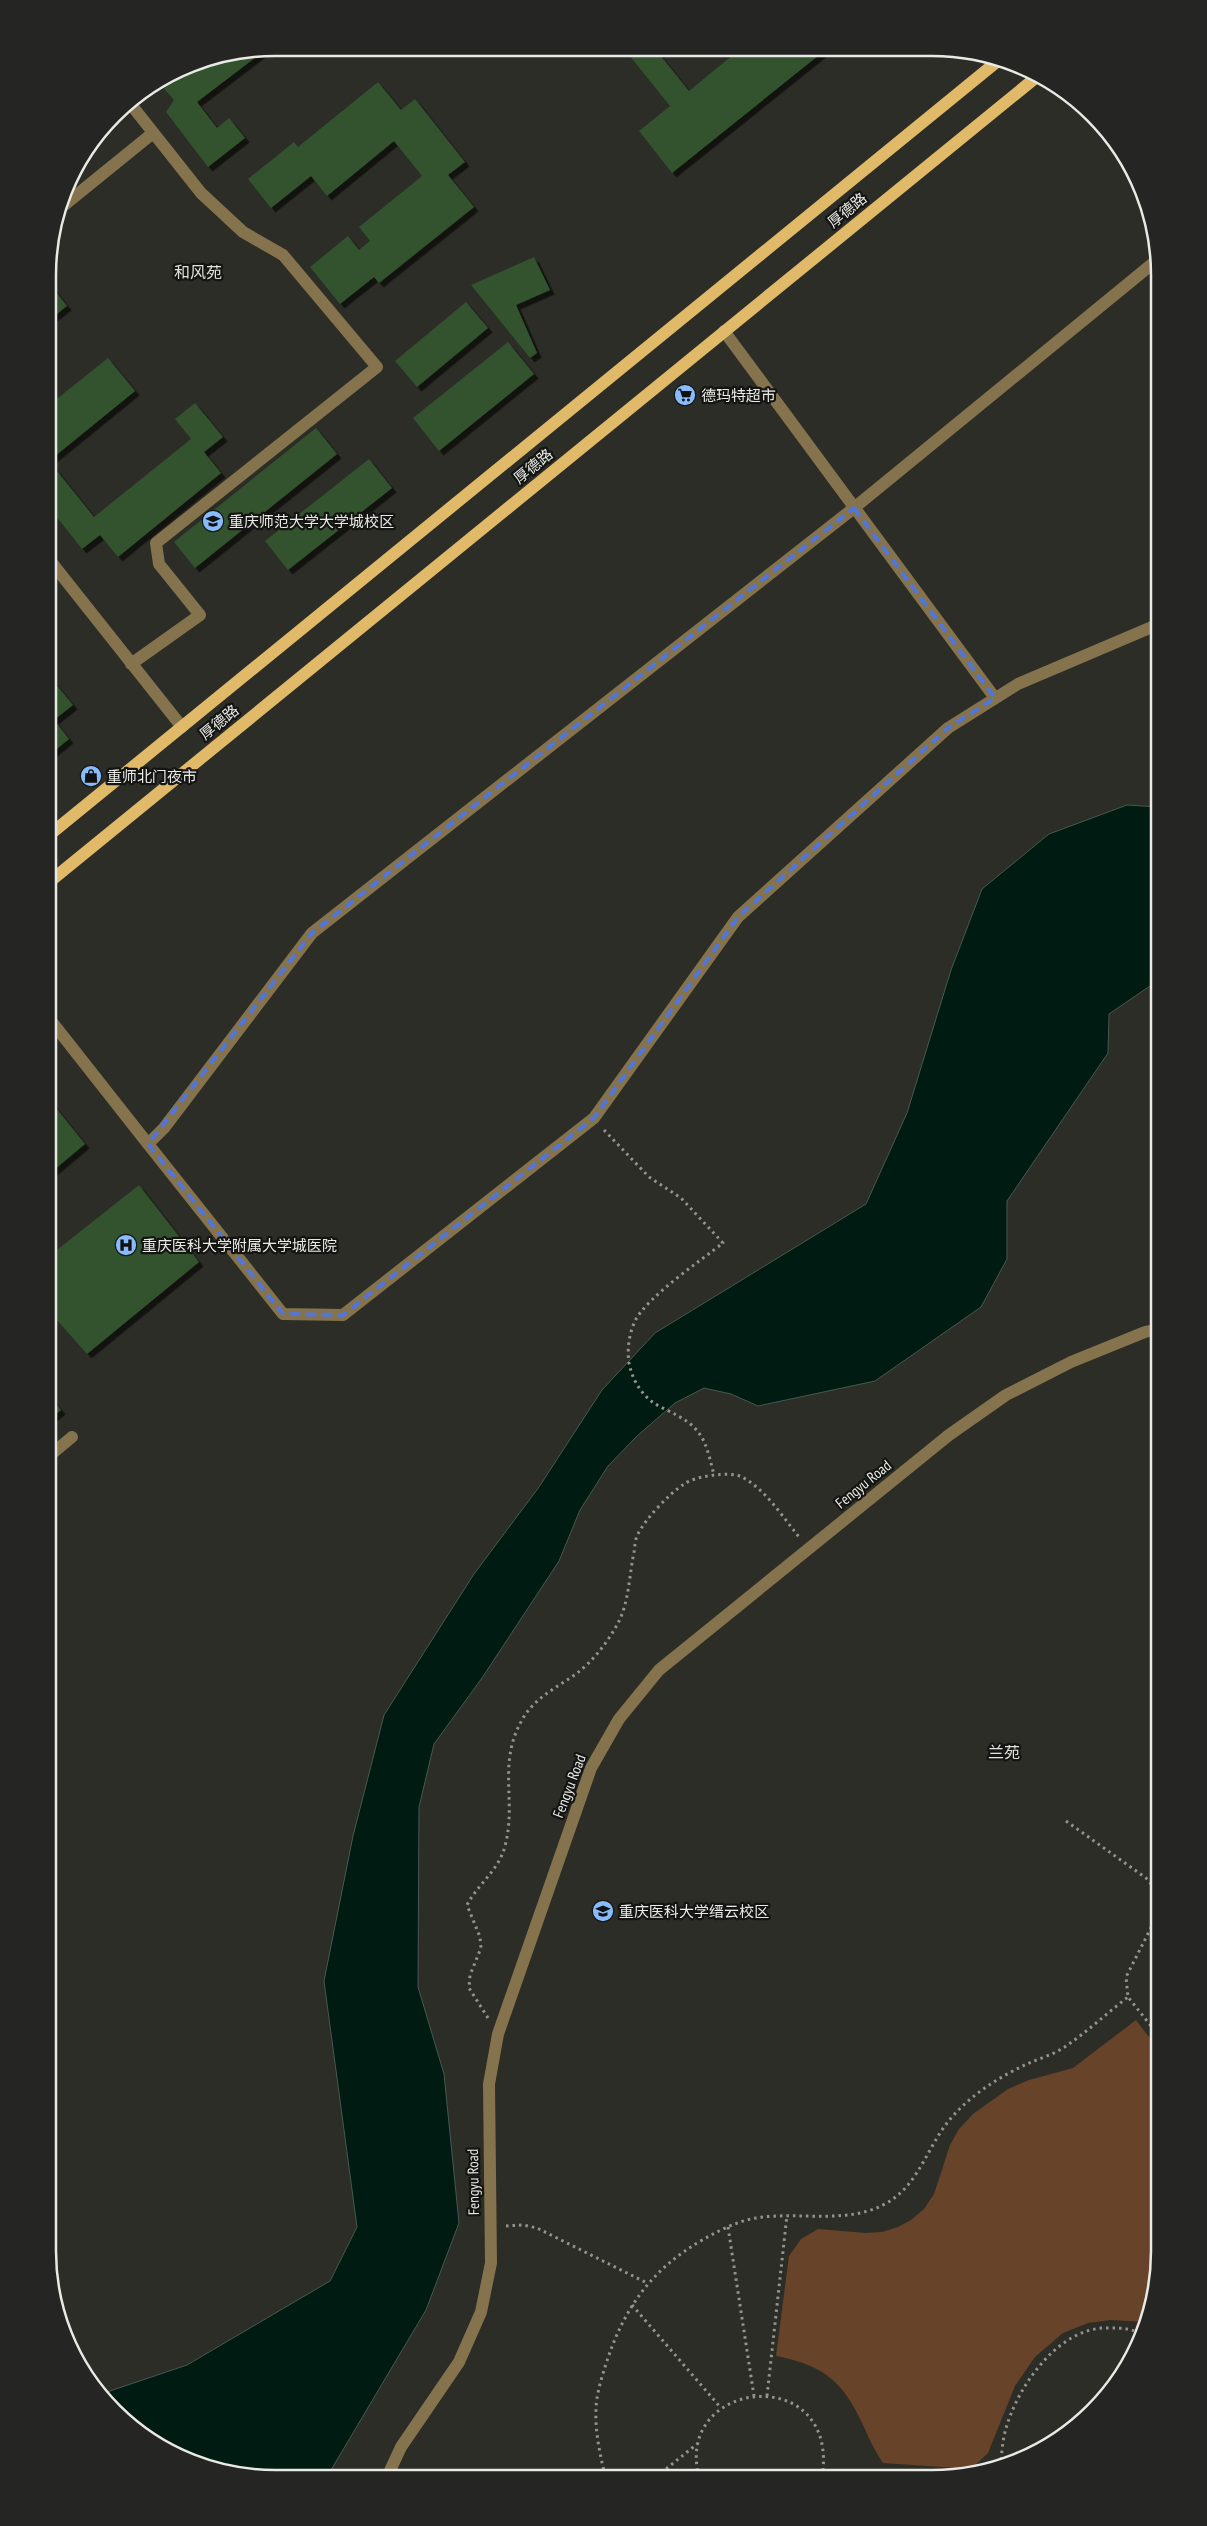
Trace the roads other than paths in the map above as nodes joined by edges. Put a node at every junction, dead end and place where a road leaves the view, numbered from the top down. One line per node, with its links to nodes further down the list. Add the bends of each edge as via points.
1 (993, 65): 13 (main road, 厚德路)
2 (1032, 81): 7 (main road, 厚德路)
3 (134, 108): 4 (street)
4 (153, 133): 5 (street); 11 (street, via 208,200 243,232 283,255 377,367 156,543 158,564 200,615)
5 (70, 200)
6 (1150, 266): 8 (street)
7 (724, 332): 8 (street); 15 (main road, 厚德路)
8 (854, 508): 12 (street); 17 (street, via 312,933 164,1128)
9 (56, 568): 11 (street)
10 (1151, 627): 12 (street, via 1018,684)
11 (131, 664): 13 (street)
12 (995, 698): 17 (street, via 948,728 738,917 594,1118 344,1315 283,1314)
13 (182, 727): 14 (main road, 厚德路)
14 (56, 829)
15 (56, 876)
16 (56, 1027): 17 (street)
17 (148, 1144)
18 (1151, 1331): 21 (street, Fengyu Road, via 1071,1362 1006,1396 949,1435 659,1670 619,1719 591,1768 498,2034 489,2084 491,2263 481,2312 459,2362 400,2447)
19 (72, 1437): 20 (street)
20 (56, 1450)
21 (390, 2470)

